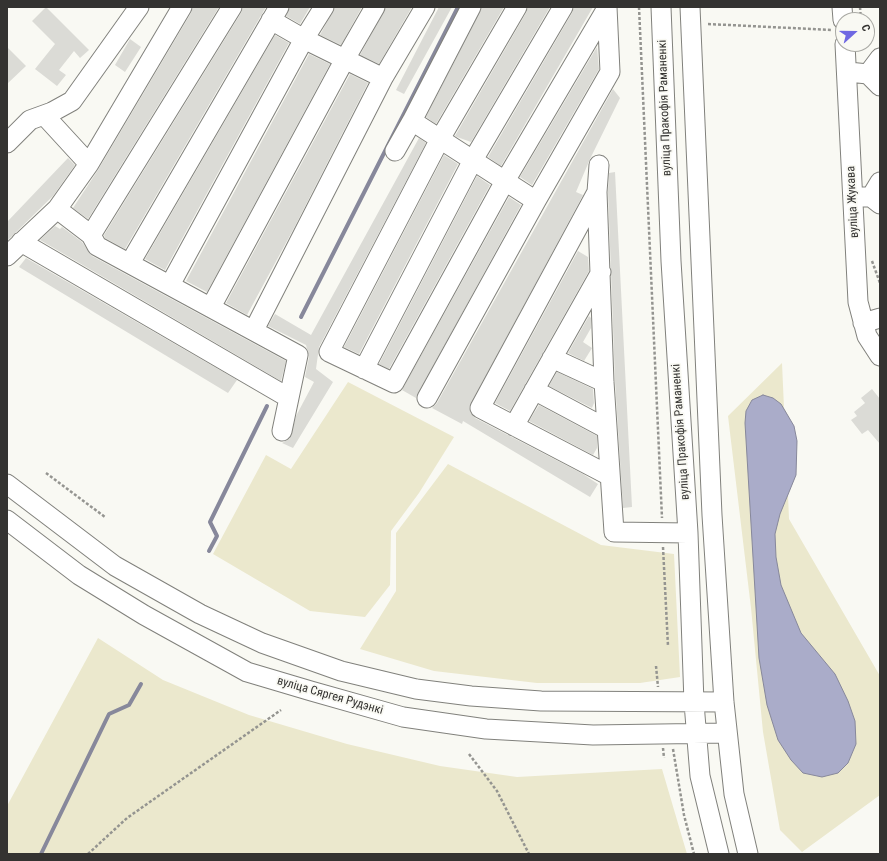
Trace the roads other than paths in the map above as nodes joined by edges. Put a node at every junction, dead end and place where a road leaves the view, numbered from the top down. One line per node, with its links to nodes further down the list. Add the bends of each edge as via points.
1 (139, 7): 21 (street, via 72,101)
2 (182, 7): 27 (street)
3 (232, 7): 34 (street)
4 (324, 7): 14 (street)
5 (375, 7): 17 (street)
6 (426, 7): 19 (street)
7 (471, 7): 22 (street)
8 (517, 7): 23 (street)
9 (563, 7): 26 (street)
10 (607, 7): 29 (street); 32 (street, via 610,72)
11 (660, 7): 38 (street, вуліца Пракофія Раманенкі)
12 (690, 7): 37 (street)
13 (275, 13): 14 (street); 39 (street)
14 (304, 39): 17 (street); 41 (street)
15 (845, 52): 18 (street, вуліца Жукава)
16 (880, 58): 20 (street)
17 (345, 59): 19 (street); 42 (street)
18 (848, 72): 20 (street); 31 (street, вуліца Жукава)
19 (383, 78): 44 (street)
20 (874, 80)
21 (44, 115): 24 (street, via 30,120); 27 (street)
22 (412, 121): 23 (street); 25 (street)
23 (440, 139): 26 (street); 47 (street, via 329,352)
24 (7, 143)
25 (395, 151)
26 (473, 160): 29 (street); 47 (street)
27 (89, 164): 33 (street)
28 (598, 165): 30 (street)
29 (505, 181): 32 (street); 47 (street, via 394,383)
30 (597, 192): 40 (street); 52 (street, via 480,408)
31 (871, 195): 43 (street, вуліца Жукава, via 858,302)
32 (536, 201): 51 (street)
33 (57, 208): 34 (street); 35 (street)
34 (91, 235): 39 (street, via 97,246)
35 (21, 242): 36 (street); 50 (street)
36 (7, 256)
37 (700, 259): 38 (street, via 698,268 686,274 674,269); 59 (street)
38 (671, 261): 58 (street, вуліца Пракофія Раманенкі)
39 (130, 263): 41 (street)
40 (601, 272): 46 (street); 48 (street)
41 (170, 285): 42 (street)
42 (211, 307): 44 (street)
43 (872, 321): 45 (street, вуліца Жукава, via 867,336)
44 (254, 330): 50 (street, via 298,355)
45 (880, 356)
46 (552, 358): 48 (street); 49 (street)
47 (364, 369)
48 (604, 382): 53 (street)
49 (534, 390): 52 (street); 53 (street)
50 (289, 398): 54 (street)
51 (427, 398)
52 (514, 426): 55 (street)
53 (607, 429): 55 (street)
54 (282, 431)
55 (610, 476): 58 (street, via 614,532)
56 (7, 484): 60 (street, via 115,566 200,614 262,642 341,671 416,689 471,696 541,701)
57 (7, 520): 61 (street, вуліца Сяргея Рудэнкі, via 79,575 144,615 254,674 403,717 486,729 593,735)
58 (688, 533): 60 (street, вуліца Пракофія Раманенкі)
59 (724, 702): 60 (street); 62 (street)
60 (694, 703): 61 (street, вуліца Пракофія Раманенкі)
61 (696, 732): 62 (street, вуліца Сяргея Рудэнкі); 63 (street, вуліца Пракофія Раманенкі, via 700,776)
62 (726, 733): 64 (street, via 734,794)
63 (719, 854)
64 (748, 854)

